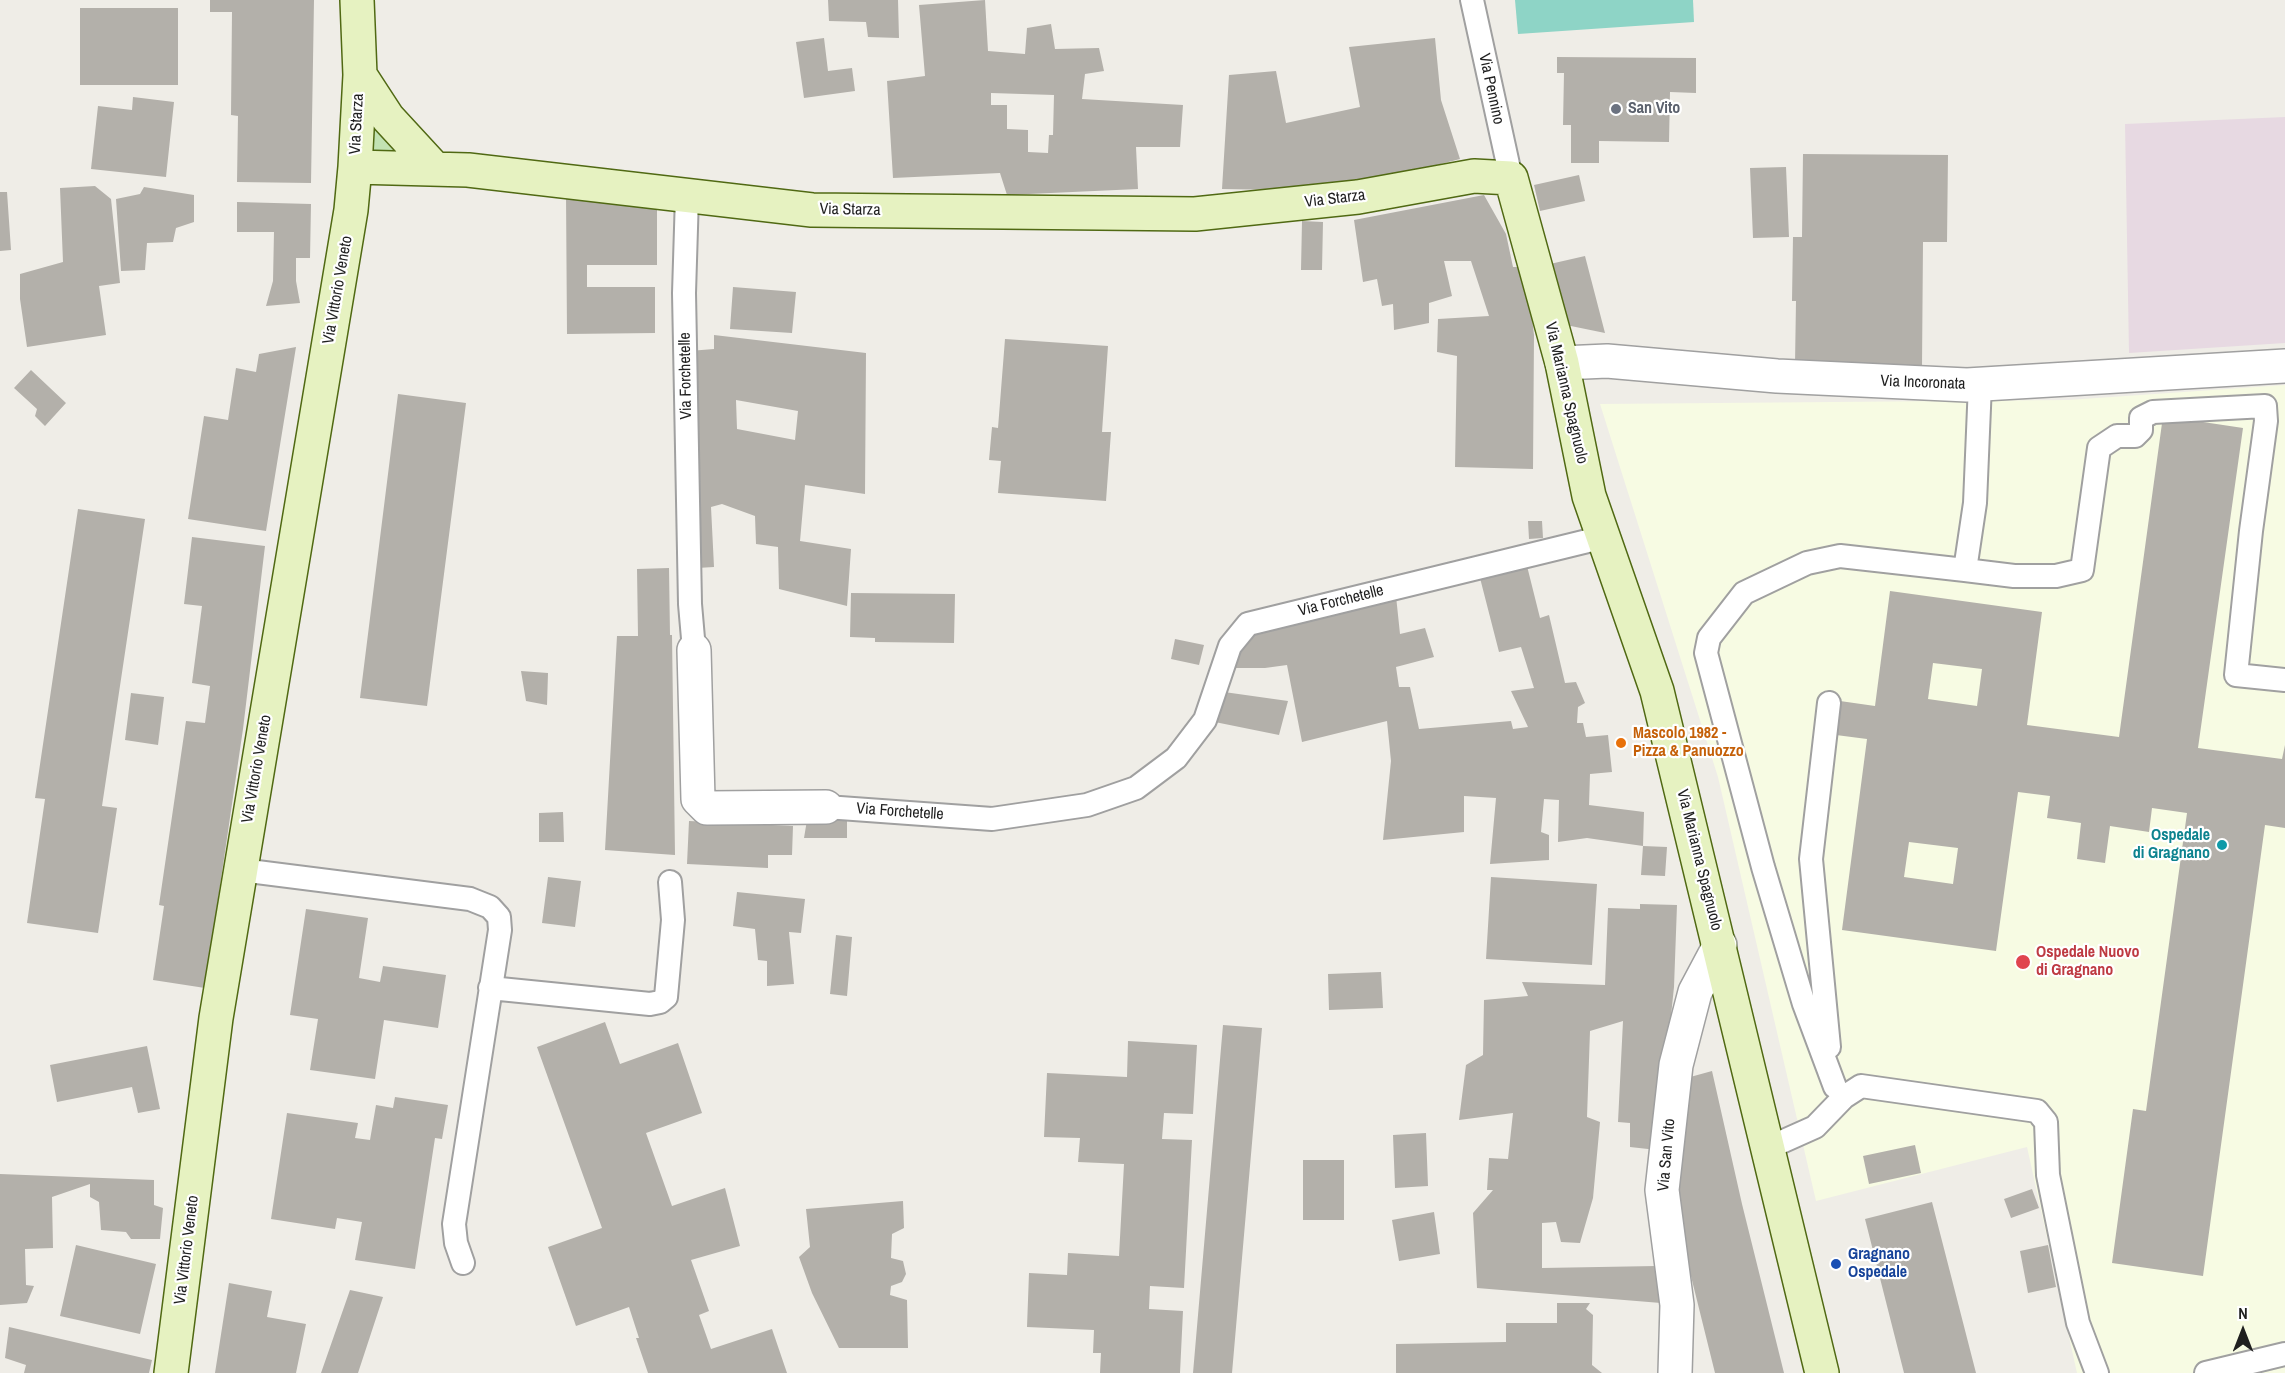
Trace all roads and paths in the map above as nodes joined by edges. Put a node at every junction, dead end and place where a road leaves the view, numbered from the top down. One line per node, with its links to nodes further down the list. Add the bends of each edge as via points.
1 (357, 0): 3 (street, Via Starza)
2 (1472, 0): 6 (lane, Via Pennino)
3 (360, 75): 4 (street, Via Starza); 5 (street, via 388,118)
4 (355, 166): 5 (street, Via Starza); 17 (street, Via Vittorio Veneto, via 351,210)
5 (435, 169): 7 (street, Via Starza)
6 (1511, 178): 7 (street, Via Starza, via 1474,176 1358,197 1195,214 812,210); 8 (street, Via Marianna Spagnuolo)
7 (687, 196): 13 (lane, Via Forchetelle, via 684,293)
8 (1562, 363): 10 (street, Via Incoronata, via 1607,361 1778,376); 11 (street, Via Marianna Spagnuolo, via 1589,496)
9 (2285, 366): 10 (street, Via Incoronata)
10 (1980, 384): 12 (lane, via 1975,503)
11 (1604, 537): 16 (lane, Via Forchetelle, via 1248,624 1230,646 1205,720 1176,758 1136,788 1087,805 992,819); 19 (street, Via Marianna Spagnuolo, via 1657,691)
12 (1965, 570): 14 (lane, via 2014,576 2056,576 2082,570 2098,448 2117,436 2135,436 2140,430 2140,418 2153,412 2265,406 2236,675); 21 (lane, via 1840,556 1807,563 1744,593 1709,638 1706,654 1710,678 1730,752 1804,1004)
13 (694, 650): 16 (street, Via Forchetelle, via 698,799 707,808)
14 (2285, 680)
15 (1829, 703): 21 (lane, via 1811,860)
16 (826, 807)
17 (241, 870): 20 (lane, via 470,899 490,907 499,917 500,930); 25 (street, Via Vittorio Veneto, via 216,1018)
18 (669, 882): 20 (lane, via 673,920 666,997 660,1002)
19 (1720, 945): 22 (street, Via Marianna Spagnuolo); 26 (street, Via San Vito, via 1695,992 1676,1065 1662,1190 1677,1305)
20 (490, 988): 23 (lane, via 454,1224)
21 (1836, 1096): 22 (lane, via 1815,1127); 28 (lane, via 1861,1086 2037,1111 2046,1122 2048,1175 2078,1323)
22 (1768, 1148): 27 (street, Via Marianna Spagnuolo)
23 (463, 1263)
24 (2285, 1354): 29 (lane)
25 (171, 1373)
26 (1675, 1373)
27 (1822, 1373)
28 (2097, 1373)
29 (2206, 1373)

